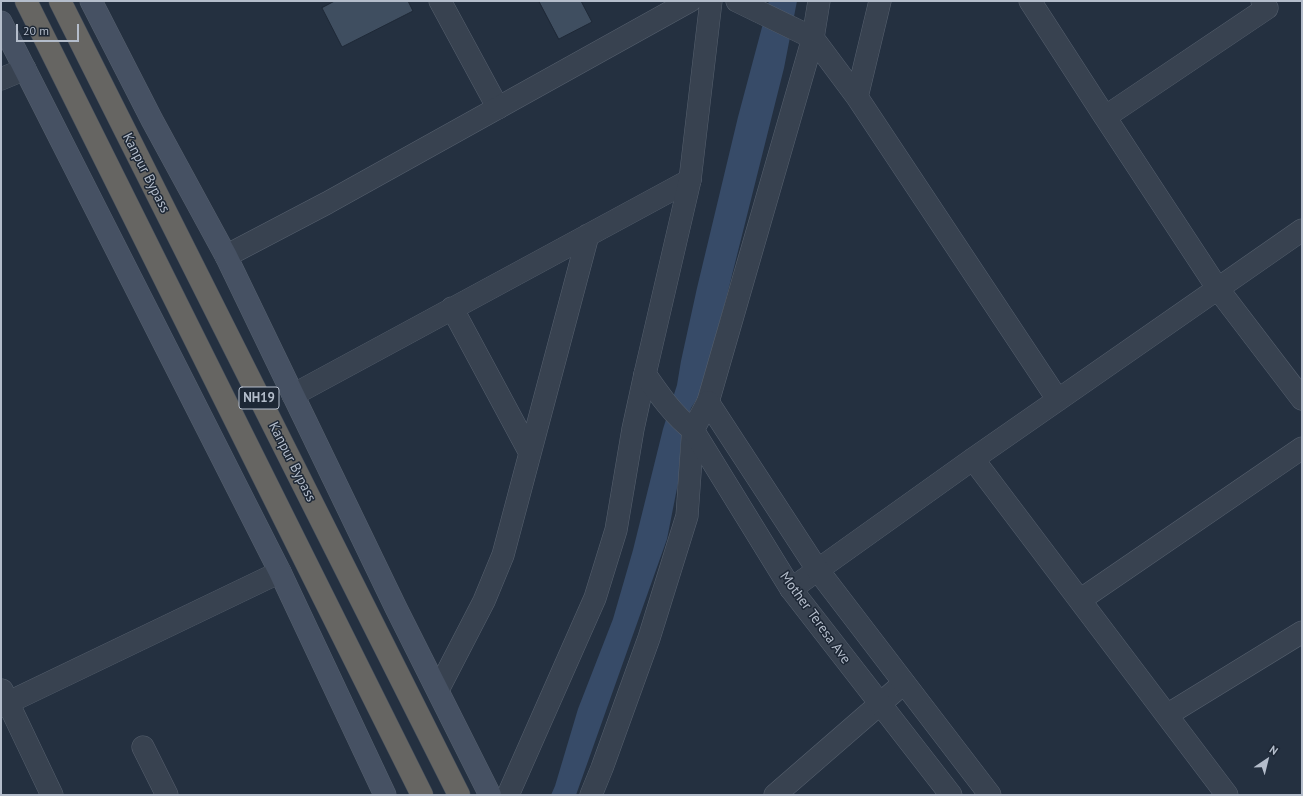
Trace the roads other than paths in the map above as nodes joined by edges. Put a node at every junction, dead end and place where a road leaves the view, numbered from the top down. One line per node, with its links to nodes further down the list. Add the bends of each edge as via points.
1 (26, 1): 49 (highway, NH19)
2 (60, 1): 50 (highway, Kanpur Bypass / NH19)
3 (91, 1): 22 (main road)
4 (440, 1): 17 (street)
5 (690, 1): 17 (street)
6 (711, 1): 19 (street)
7 (819, 1): 13 (street)
8 (880, 1): 16 (street)
9 (1030, 1): 18 (street)
10 (740, 3): 13 (street)
11 (1268, 3): 18 (street)
12 (1, 22): 14 (main road)
13 (810, 37): 16 (street); 29 (street)
14 (25, 69): 15 (street); 35 (main road)
15 (1, 79)
16 (857, 97): 28 (street)
17 (498, 108): 22 (street)
18 (1105, 117): 23 (street)
19 (690, 180): 21 (street); 25 (street)
20 (1302, 230): 23 (street)
21 (588, 235): 24 (street); 32 (street)
22 (226, 256): 26 (main road)
23 (1218, 289): 27 (street); 28 (street)
24 (452, 308): 26 (street); 32 (street)
25 (645, 374): 30 (street, Mother Teresa Ave, via 657,392); 52 (street, via 616,530 594,598)
26 (293, 395): 40 (main road)
27 (1302, 399)
28 (1058, 400): 33 (street)
29 (708, 402): 30 (street); 34 (street)
30 (689, 428): 36 (street, Mother Teresa Ave); 53 (street, via 687,516 649,638)
31 (1302, 448): 37 (street)
32 (530, 453): 40 (street, via 503,555 484,601)
33 (974, 459): 34 (street); 37 (street)
34 (817, 569): 36 (street); 39 (street)
35 (280, 572): 41 (street); 48 (main road)
36 (791, 589): 42 (street, Mother Teresa Ave)
37 (1080, 600): 43 (street)
38 (1301, 634): 43 (street)
39 (904, 683): 42 (street); 55 (street)
40 (438, 690): 51 (main road)
41 (3, 699): 46 (street)
42 (880, 704): 45 (street, Mother Teresa Ave); 54 (street)
43 (1167, 715): 56 (street)
44 (143, 746): 47 (street)
45 (947, 793)
46 (52, 795)
47 (167, 795)
48 (385, 795)
49 (422, 795)
50 (459, 795)
51 (490, 795)
52 (508, 795)
53 (591, 795)
54 (775, 795)
55 (990, 795)
56 (1227, 795)

